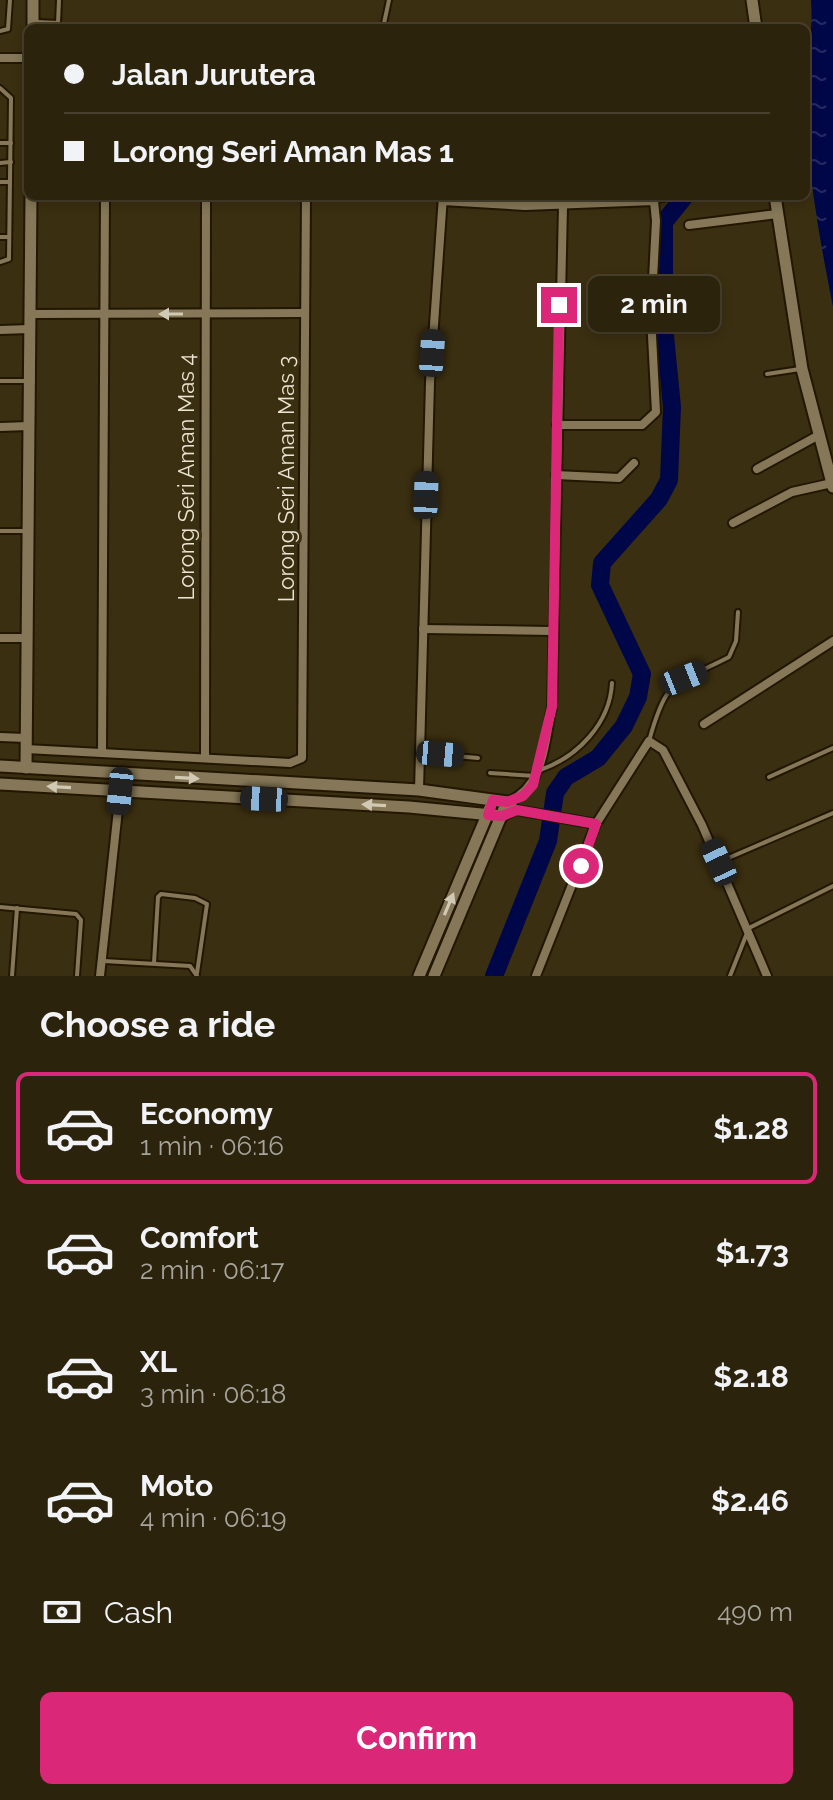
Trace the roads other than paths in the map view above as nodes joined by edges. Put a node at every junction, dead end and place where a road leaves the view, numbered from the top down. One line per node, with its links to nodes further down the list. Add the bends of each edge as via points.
1 (10, 0): 10 (lane, via 10,25)
2 (33, 0): 6 (main road)
3 (59, 0): 7 (lane, via 58,23)
4 (389, 0): 8 (lane)
5 (752, 0): 9 (main road)
6 (33, 24)
7 (46, 24)
8 (384, 24)
9 (755, 24)
10 (0, 31)
11 (0, 58): 12 (street)
12 (24, 58)
13 (0, 88): 15 (lane, via 11,98)
14 (0, 143): 15 (lane)
15 (11, 143): 16 (lane)
16 (11, 162): 17 (lane); 19 (lane)
17 (0, 163)
18 (0, 182): 19 (lane)
19 (10, 182): 33 (lane)
20 (31, 200): 36 (main road)
21 (105, 200): 37 (street)
22 (206, 200): 38 (street, Lorong Seri Aman Mas 4)
23 (306, 200): 35 (street, Lorong Seri Aman Mas 3)
24 (443, 200): 57 (street, via 430,382)
25 (460, 200): 29 (street)
26 (631, 200): 29 (street)
27 (654, 200): 45 (street, via 651,317 656,412 642,425)
28 (775, 200): 30 (main road)
29 (563, 206): 45 (street)
30 (777, 214): 31 (street); 41 (main road)
31 (689, 225)
32 (0, 237): 33 (lane)
33 (9, 237): 34 (lane, via 9,259)
34 (0, 262)
35 (305, 313): 38 (street); 70 (street, Lorong Seri Aman Mas 3, via 304,751 299,761 290,763)
36 (30, 314): 37 (street); 39 (main road)
37 (104, 314): 38 (street, one-way to 37); 68 (street)
38 (205, 314): 70 (street, Lorong Seri Aman Mas 4)
39 (30, 329): 40 (street); 44 (main road)
40 (0, 330)
41 (802, 369): 42 (lane); 48 (main road)
42 (767, 374)
43 (0, 381): 44 (lane)
44 (29, 381): 46 (main road)
45 (557, 425): 51 (street)
46 (29, 426): 47 (street); 55 (main road)
47 (0, 427)
48 (819, 435): 50 (street); 52 (main road)
49 (634, 463): 51 (street, via 619,478)
50 (757, 469)
51 (556, 475): 58 (street)
52 (832, 485): 53 (street, via 792,492)
53 (733, 523)
54 (0, 531): 55 (lane)
55 (28, 531): 60 (main road)
56 (738, 612): 65 (lane, via 729,657 673,685 661,698)
57 (423, 629): 58 (street); 69 (street)
58 (551, 631): 75 (street, via 552,707)
59 (0, 638): 60 (street)
60 (27, 638): 66 (main road)
61 (833, 641): 63 (street)
62 (612, 683): 75 (lane, via 611,701 597,727 575,752)
63 (704, 724)
64 (0, 737): 66 (street)
65 (649, 741): 85 (street); 86 (street, via 663,750)
66 (26, 744): 68 (street); 73 (main road)
67 (833, 748): 76 (lane)
68 (102, 751): 70 (street)
69 (420, 753): 71 (lane); 78 (street)
70 (205, 758)
71 (478, 758)
72 (0, 766): 73 (main road)
73 (26, 768): 78 (main road, one-way to 78)
74 (490, 773): 75 (lane)
75 (536, 777): 81 (street)
76 (769, 777)
77 (0, 784): 79 (main road, one-way to 77)
78 (419, 790): 80 (main road)
79 (120, 791): 83 (main road, one-way to 79); 91 (street)
80 (493, 800): 81 (main road); 83 (main road)
81 (512, 806): 84 (main road); 85 (street)
82 (833, 813): 86 (lane)
83 (488, 815): 84 (main road); 97 (main road, one-way to 83)
84 (502, 816): 98 (main road)
85 (596, 824): 99 (street)
86 (719, 862): 90 (street)
87 (833, 886): 90 (lane)
88 (0, 907): 89 (lane)
89 (17, 908): 94 (lane); 95 (lane, via 76,914 81,920)
90 (749, 928): 100 (lane); 101 (street)
91 (101, 961): 92 (lane); 96 (street)
92 (154, 963): 93 (lane, via 190,966); 93 (lane, via 158,897 195,898 207,904)
93 (197, 974)
94 (12, 976)
95 (77, 976)
96 (100, 976)
97 (419, 976)
98 (434, 976)
99 (536, 976)
100 (730, 976)
101 (767, 976)

